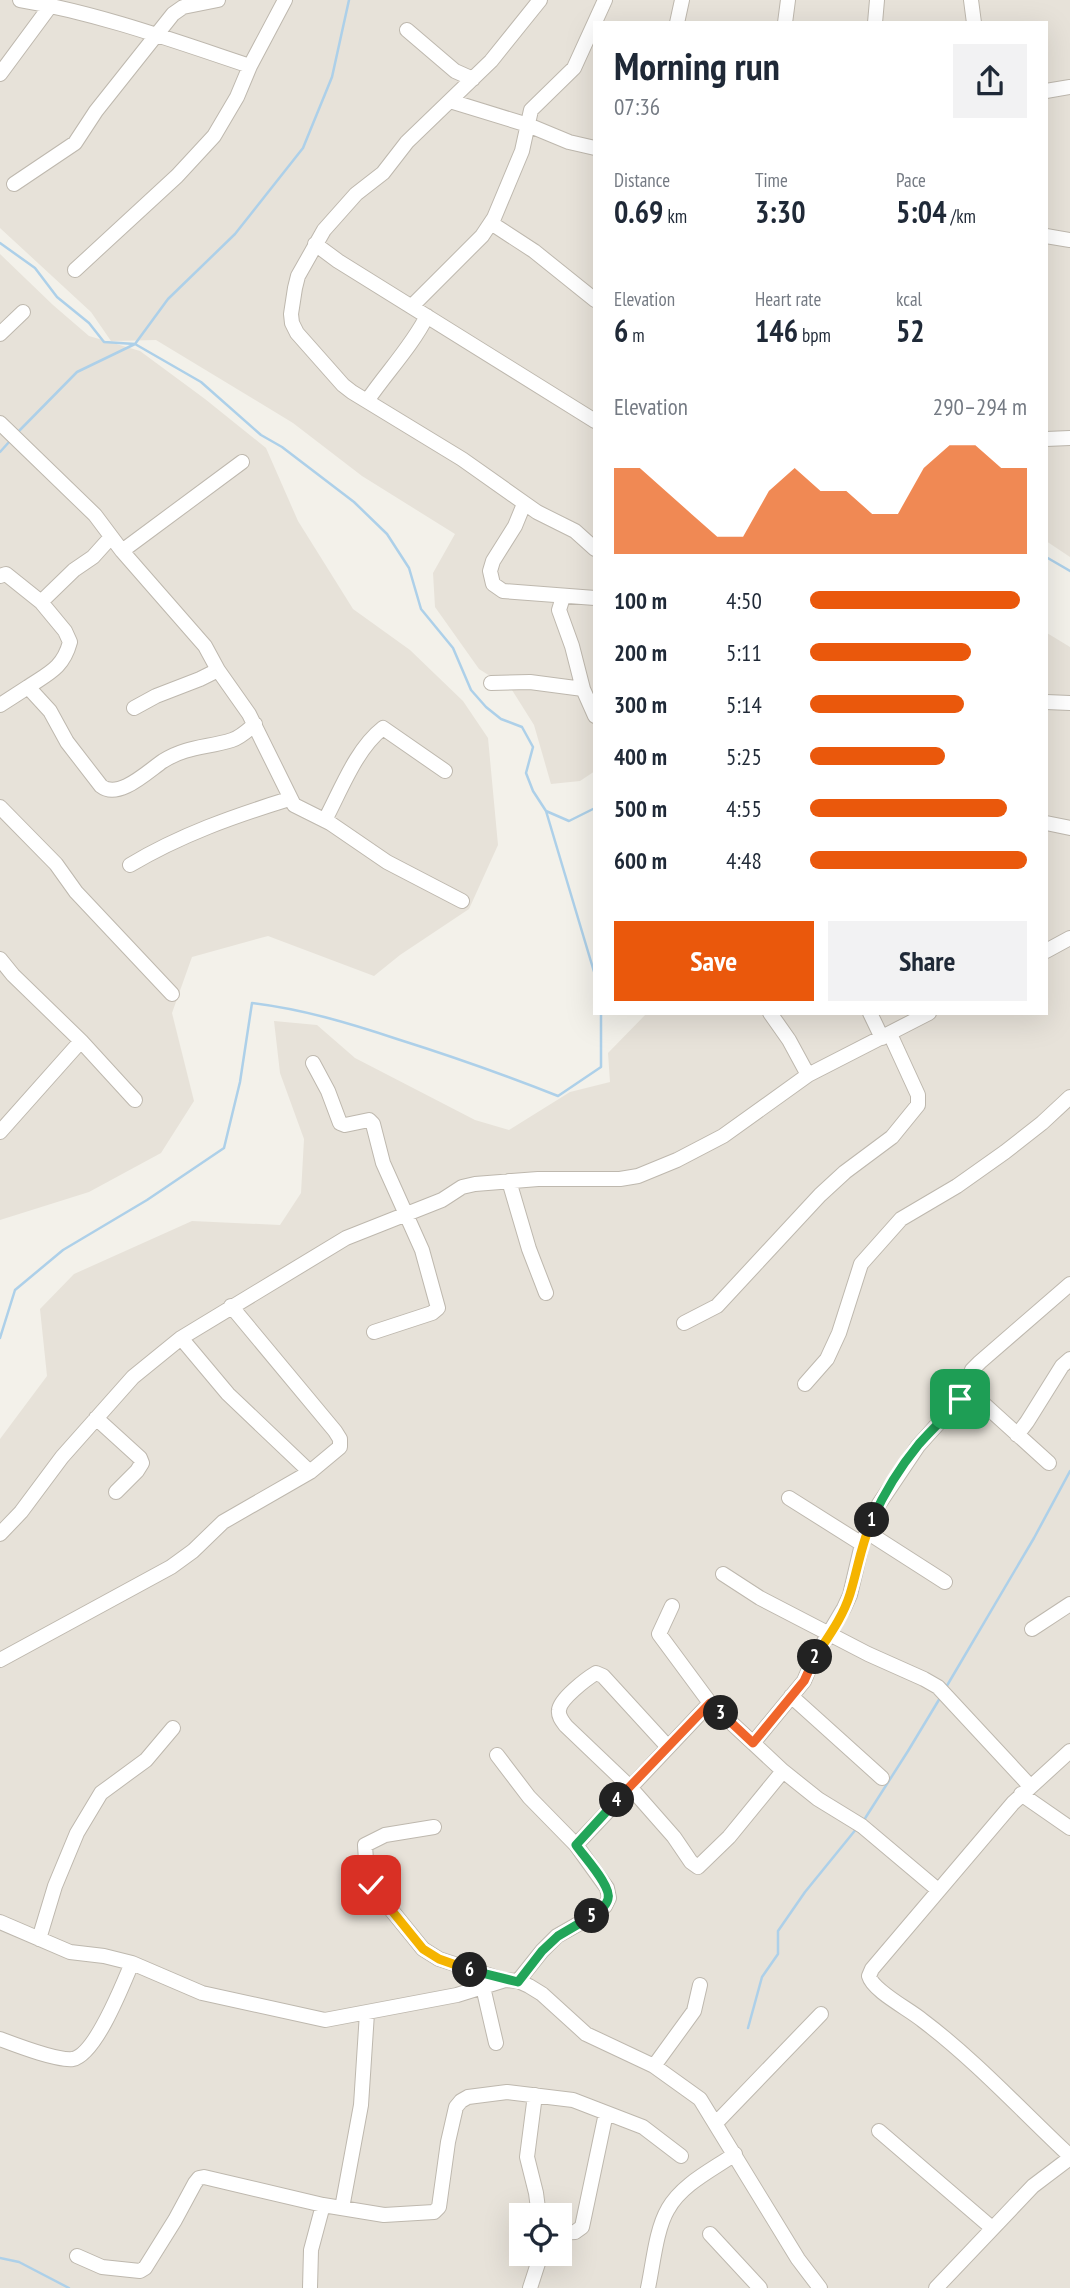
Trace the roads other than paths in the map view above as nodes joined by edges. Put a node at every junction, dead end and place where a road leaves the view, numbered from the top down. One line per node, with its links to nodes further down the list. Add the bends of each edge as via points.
1 (20, 0): 10 (street)
2 (218, 0): 17 (street, via 183,7)
3 (285, 0): 19 (street)
4 (605, 0): 11 (street)
5 (682, 0): 12 (street)
6 (788, 0): 13 (street)
7 (877, 0): 14 (street)
8 (971, 0): 15 (street)
9 (532, 3): 21 (street, via 507,42)
10 (51, 5): 17 (street); 20 (street)
11 (599, 21)
12 (677, 21)
13 (785, 21)
14 (875, 21)
15 (974, 21)
16 (407, 30): 21 (street, via 455,71)
17 (155, 34): 19 (street); 27 (street, via 75,143)
18 (589, 53): 25 (street, via 531,110)
19 (250, 65): 32 (street, via 214,135 177,176)
20 (0, 74)
21 (473, 79): 24 (street)
22 (1070, 87): 23 (street)
23 (1048, 90)
24 (450, 101): 25 (street); 31 (street, via 407,142 383,173 347,203)
25 (528, 125): 26 (street); 28 (street, via 522,151)
26 (593, 148)
27 (15, 184)
28 (491, 223): 33 (street); 34 (street)
29 (1048, 236): 30 (street)
30 (1070, 240)
31 (315, 244): 34 (street); 38 (street, via 299,276 292,323 343,385)
32 (75, 270)
33 (593, 297)
34 (412, 306): 36 (street)
35 (23, 312): 37 (street)
36 (427, 316): 38 (street); 39 (street)
37 (0, 334)
38 (367, 401): 44 (street)
39 (593, 420)
40 (0, 423): 45 (street, via 95,515)
41 (1070, 438): 42 (street)
42 (1048, 439)
43 (242, 462): 47 (street)
44 (524, 503): 46 (street, via 575,531); 49 (street, via 493,561 493,584 503,591)
45 (111, 537): 47 (street); 51 (street)
46 (593, 547)
47 (122, 551): 52 (street, via 205,646)
48 (0, 576): 51 (street, via 6,574)
49 (563, 597): 50 (street); 55 (street, via 559,610)
50 (593, 598)
51 (41, 602): 54 (street, via 70,642 58,667)
52 (218, 670): 59 (street); 61 (street)
53 (491, 683): 55 (street, via 530,682)
54 (28, 687): 58 (street); 61 (street, via 106,790 136,781 189,749 232,740)
55 (583, 689): 60 (street)
56 (1048, 702): 57 (street)
57 (1070, 702)
58 (0, 705)
59 (135, 708)
60 (593, 712)
61 (255, 724): 63 (street)
62 (445, 771): 65 (street, via 383,728 355,764)
63 (289, 799): 65 (street, via 302,811); 68 (street, via 229,817)
64 (0, 807): 73 (street)
65 (325, 820): 69 (street, via 387,862)
66 (1048, 823): 67 (street)
67 (1070, 828)
68 (130, 865)
69 (462, 901)
70 (1070, 938): 71 (street)
71 (1048, 950)
72 (2, 967): 78 (street)
73 (172, 994)
74 (771, 1015): 80 (street)
75 (871, 1015): 77 (street)
76 (925, 1015): 77 (street)
77 (886, 1036): 80 (street); 89 (street, via 918,1094 918,1105 892,1137 820,1195 717,1306)
78 (80, 1041): 82 (street); 83 (street)
79 (313, 1063): 85 (street, via 340,1123 369,1120 373,1124 383,1163)
80 (808, 1075): 84 (street, via 723,1136 638,1175)
81 (1070, 1097): 93 (street, via 957,1186 901,1219 861,1264 827,1359)
82 (135, 1100)
83 (0, 1132)
84 (509, 1181): 85 (street, via 462,1187); 87 (street)
85 (405, 1214): 88 (street, via 346,1238); 90 (street, via 422,1250 438,1308)
86 (1070, 1284): 94 (street, via 980,1362)
87 (546, 1293)
88 (231, 1306): 91 (street); 98 (street, via 340,1439 334,1454)
89 (684, 1323)
90 (374, 1332)
91 (181, 1338): 95 (street, via 134,1377); 98 (street, via 228,1394)
92 (1070, 1359): 96 (street)
93 (805, 1384)
94 (965, 1387): 96 (street); 102 (street, via 905,1464)
95 (96, 1418): 99 (street, via 142,1463); 101 (street)
96 (1017, 1435): 97 (street)
97 (1049, 1463)
98 (310, 1472): 109 (street, via 223,1522 171,1567)
99 (116, 1492)
100 (789, 1498): 102 (street)
101 (0, 1534)
102 (864, 1538): 104 (street); 108 (street, via 850,1595)
103 (723, 1574): 108 (street)
104 (945, 1582)
105 (1070, 1604): 107 (street)
106 (673, 1606): 111 (street, via 659,1634)
107 (1032, 1629)
108 (831, 1633): 110 (street); 120 (street, via 937,1688)
109 (0, 1660)
110 (791, 1696): 113 (street); 118 (street)
111 (710, 1703): 113 (street); 114 (street)
112 (173, 1728): 126 (street, via 146,1760 101,1793 77,1833)
113 (753, 1743): 117 (street)
114 (668, 1747): 119 (street); 119 (street, via 603,1676 587,1679 563,1702 559,1709 566,1726)
115 (1070, 1751): 120 (street)
116 (497, 1755): 123 (street, via 529,1797)
117 (783, 1771): 119 (street, via 698,1867); 124 (street, via 869,1832)
118 (882, 1778)
119 (630, 1787): 123 (street)
120 (1026, 1790): 122 (street); 124 (street)
121 (434, 1827): 128 (street, via 385,1835 365,1846 371,1885 423,1949 439,1959)
122 (1070, 1828)
123 (576, 1845): 128 (street, via 607,1888 609,1898 594,1915 558,1936)
124 (938, 1890): 142 (street, via 872,1969 870,1981 955,2047)
125 (0, 1922): 126 (street)
126 (39, 1938): 127 (street, via 70,1952)
127 (132, 1963): 131 (street, via 202,1993 305,2017 325,2020); 133 (street, via 102,2028 82,2055 72,2059 53,2056)
128 (512, 1981): 130 (street); 135 (street, via 542,1994 599,2042)
129 (700, 1985): 135 (street, via 694,2011)
130 (484, 1987): 131 (street); 134 (street)
131 (367, 2013): 145 (street, via 361,2105)
132 (821, 2014): 138 (street)
133 (0, 2039)
134 (496, 2043)
135 (654, 2066): 138 (street, via 700,2099)
136 (535, 2095): 137 (street, via 573,2100); 143 (street, via 527,2157); 145 (street, via 507,2092 461,2101 435,2212 384,2215)
137 (606, 2113): 141 (street, via 643,2127); 147 (street, via 582,2227)
138 (716, 2123): 140 (street)
139 (879, 2131): 146 (street)
140 (734, 2154): 153 (street, via 687,2187 667,2209); 155 (street)
141 (681, 2156)
142 (1070, 2157): 146 (street)
143 (537, 2203)
144 (323, 2205): 145 (street); 149 (street, via 199,2178 145,2268 102,2267); 151 (street, via 312,2250)
145 (342, 2208)
146 (992, 2228): 156 (street)
147 (572, 2232)
148 (710, 2234): 154 (street)
149 (77, 2256)
150 (537, 2266): 152 (street)
151 (310, 2288)
152 (530, 2288)
153 (648, 2288)
154 (760, 2288)
155 (820, 2288)
156 (936, 2288)

